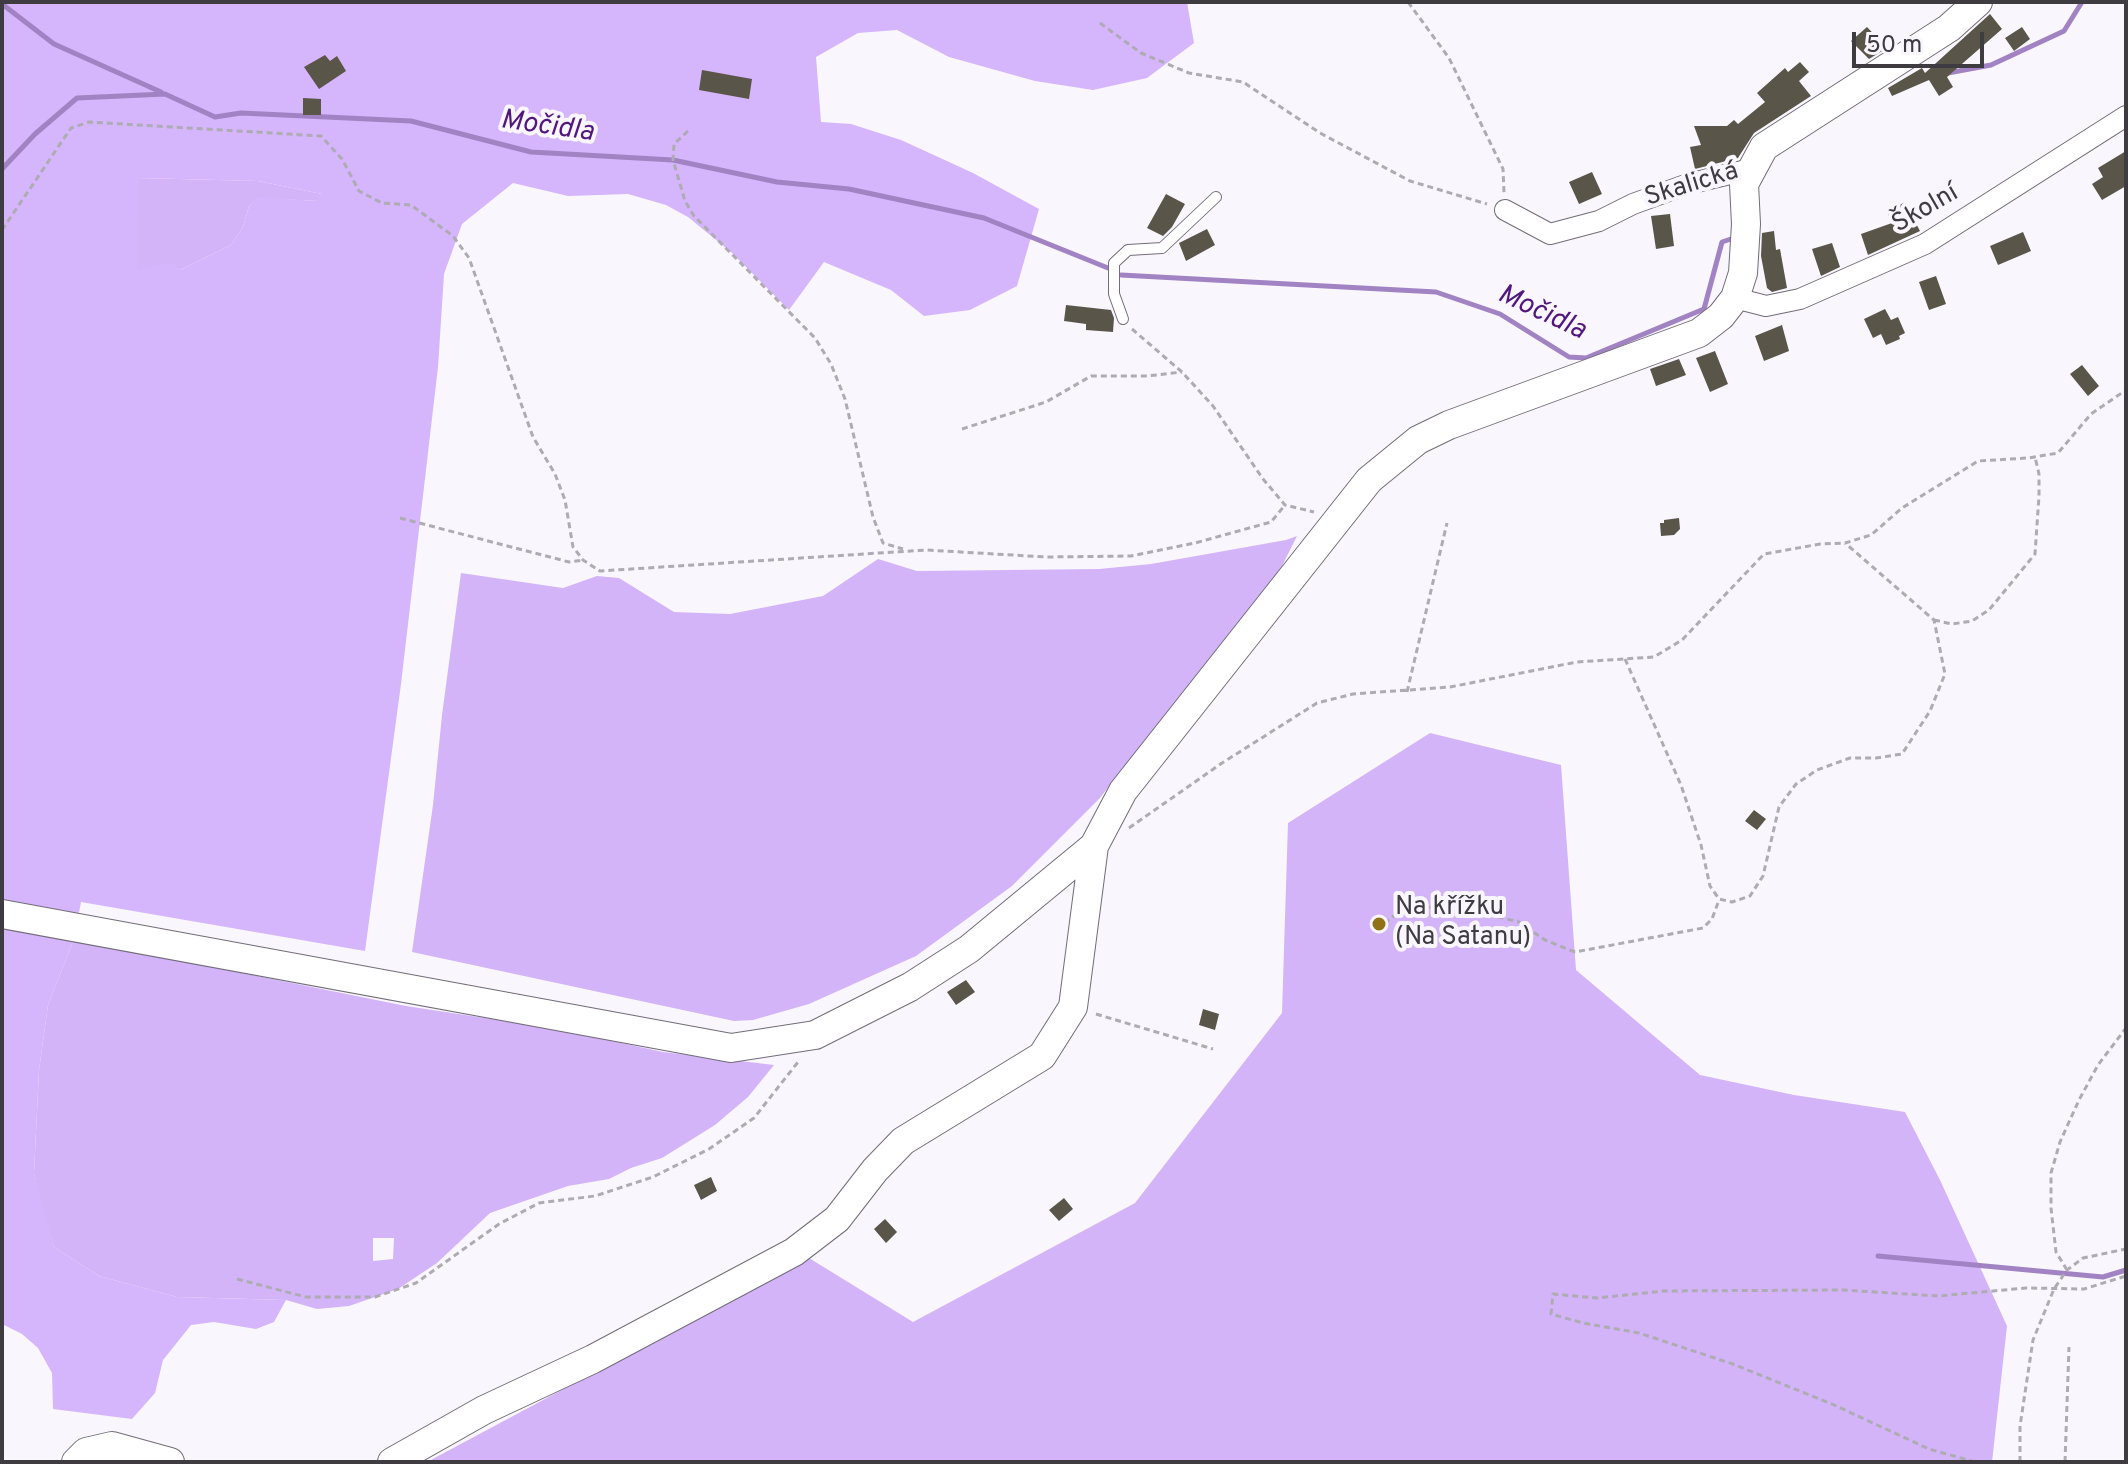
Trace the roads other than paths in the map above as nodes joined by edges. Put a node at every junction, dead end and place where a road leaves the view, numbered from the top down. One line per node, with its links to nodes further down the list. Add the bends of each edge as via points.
1 (1978, 2): 3 (street, Skalická, via 1949,28 1764,147)
2 (2126, 116): 6 (street, Školní, via 1925,244 1800,299 1766,306)
3 (1751, 169): 5 (street, Skalická, via 1688,184 1599,221 1550,234); 6 (street, via 1744,184 1743,273)
4 (1216, 197): 7 (lane, via 1162,248 1128,250 1114,263 1114,294)
5 (1505, 210)
6 (1735, 298): 8 (street, via 1699,333 1505,402 1418,440 1369,480 1123,791)
7 (1123, 319)
8 (1094, 846): 9 (street, via 932,975 815,1035 731,1048); 12 (street, via 1073,1007 1042,1056 903,1141 837,1219 794,1252)
9 (2, 914)
10 (76, 1462): 11 (street, via 86,1452 112,1446)
11 (170, 1462)
12 (392, 1462)

